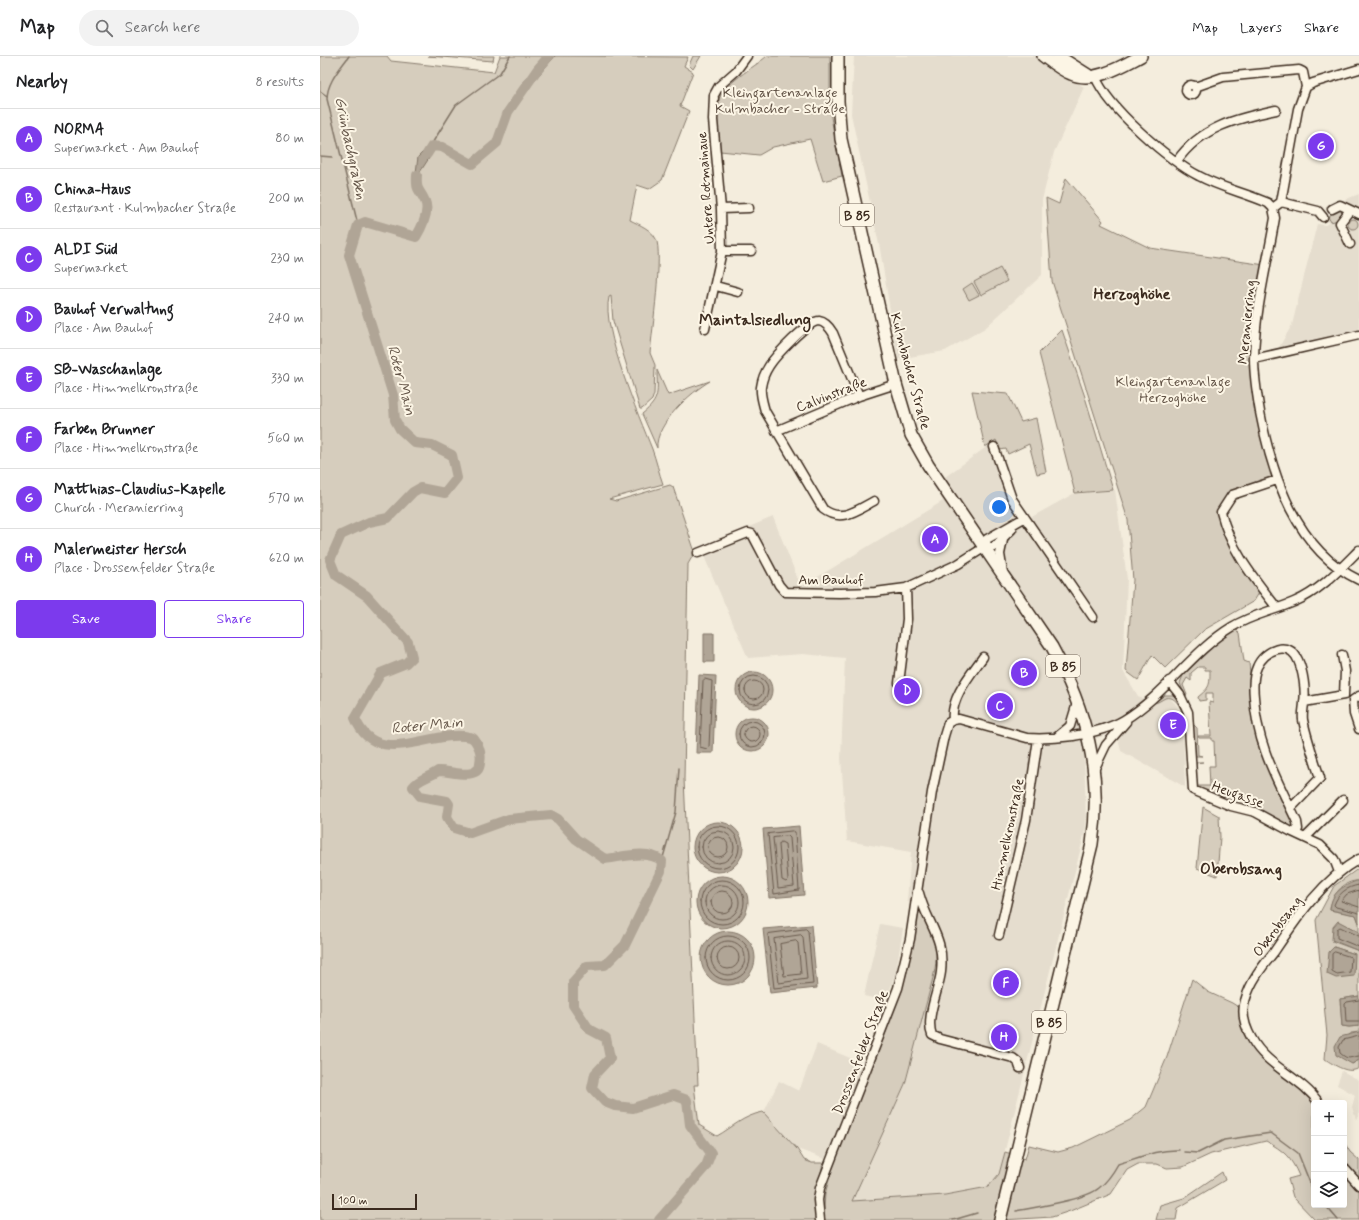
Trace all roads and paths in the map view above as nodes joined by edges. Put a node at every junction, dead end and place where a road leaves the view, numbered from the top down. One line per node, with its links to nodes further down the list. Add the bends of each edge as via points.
1 (747, 56): 15 (street, Untere Rotmainaue, via 714,95 713,125)
2 (838, 56): 28 (main road, Kulmbacher Straße / B 85, via 841,139)
3 (1042, 56): 7 (main road, via 1072,75)
4 (1058, 56): 7 (main road)
5 (1141, 56): 7 (main road, via 1115,69)
6 (1359, 69): 9 (street)
7 (1092, 76): 11 (street, via 1111,101 1153,142)
8 (1195, 87): 9 (street, via 1223,77 1299,70 1303,72)
9 (1306, 87): 12 (street, via 1298,109)
10 (1276, 110): 11 (street, via 1233,120 1217,127 1196,141)
11 (1177, 161): 14 (street, via 1199,176 1260,199)
12 (1281, 202): 14 (street); 19 (street, via 1318,211)
13 (749, 208): 15 (street)
14 (1273, 208): 27 (street, Meranierring, via 1275,218 1259,299)
15 (721, 209): 21 (street, Untere Rotmainaue)
16 (1332, 209): 17 (street, via 1340,205)
17 (1350, 210): 18 (street); 20 (street, via 1340,223)
18 (1359, 214)
19 (1323, 217)
20 (1350, 244)
21 (722, 251): 22 (street); 23 (street, Untere Rotmainaue)
22 (751, 251)
23 (716, 286): 24 (street); 25 (street, Untere Rotmainaue)
24 (738, 292)
25 (705, 329)
26 (1359, 335): 27 (street)
27 (1254, 358): 32 (street, Meranierring, via 1262,422 1269,458)
28 (896, 384): 29 (street, Calvinstraße); 37 (main road, Kulmbacher Straße / B 85, via 916,445)
29 (859, 396): 30 (street, Calvinstraße); 30 (street, via 833,333 828,326 819,321 814,322 769,366 762,383 761,396 765,411)
30 (776, 430): 33 (street, via 826,511 843,516)
31 (994, 447): 34 (street, via 1009,493)
32 (1277, 480): 40 (street, Meranierring, via 1315,547); 44 (street, via 1232,495 1220,512 1226,532 1241,561)
33 (874, 501)
34 (1024, 518): 35 (street); 45 (street)
35 (1016, 524): 36 (street); 37 (street, via 987,540)
36 (1004, 538): 37 (street, via 994,547); 41 (street, via 1000,549)
37 (985, 547): 41 (main road, Kulmbacher Straße / B 85); 43 (street, Am Bauhof, via 958,564)
38 (1359, 550): 40 (street)
39 (698, 553): 43 (street, Am Bauhof, via 748,533 755,537 778,585 785,592 875,592)
40 (1340, 570): 42 (street, Meranierring); 44 (street, via 1309,594)
41 (1003, 573): 52 (main road, Kulmbacher Straße / B 85, via 1052,646)
42 (1359, 580)
43 (906, 588): 49 (street, via 907,619)
44 (1277, 608): 48 (street, via 1252,616 1212,640)
45 (1093, 617)
46 (1342, 655): 50 (street)
47 (983, 657): 55 (street, Drossenfelder Straße, via 958,697 953,710)
48 (1169, 681): 54 (street); 63 (street, Heugasse, via 1180,695 1188,712 1194,790 1225,804 1255,812)
49 (899, 683)
50 (1344, 695): 51 (street); 53 (street)
51 (1356, 698): 56 (street, via 1354,714)
52 (1078, 702): 57 (main road, Kulmbacher Straße / B 85); 58 (street, via 1070,726)
53 (1304, 702): 62 (street, via 1303,720 1320,778); 62 (street, via 1298,659 1288,649 1272,650 1264,656 1254,676 1256,716 1266,756)
54 (1133, 714): 57 (street, via 1112,726); 60 (street, via 1106,745)
55 (953, 720): 59 (street, via 959,719); 67 (street, Drossenfelder Straße, via 946,728 933,786)
56 (1359, 729)
57 (1087, 734): 58 (street); 60 (main road, Kulmbacher Straße / B 85)
58 (1055, 738): 59 (street)
59 (1038, 739): 68 (street, Himmelkronstraße, via 1026,820)
60 (1095, 768): 74 (main road, B 85, via 1095,823 1090,851)
61 (1343, 800): 64 (street)
62 (1291, 808): 63 (street, via 1297,822 1298,829)
63 (1295, 834): 64 (street)
64 (1306, 837): 66 (street, via 1320,845 1334,860)
65 (1359, 859): 66 (street, Oberobsang)
66 (1340, 872): 70 (street, Oberobsang, via 1301,913 1250,984 1244,1003 1244,1023 1252,1040 1268,1059 1292,1076)
67 (918, 890): 69 (street, via 941,949 941,974 929,1024 932,1035 940,1040 1013,1058); 73 (street, Drossenfelder Straße, via 898,988 820,1188)
68 (999, 935)
69 (1020, 1068)
70 (1317, 1100)
71 (1347, 1171): 72 (street)
72 (1359, 1185)
73 (820, 1220)
74 (1000, 1220)

